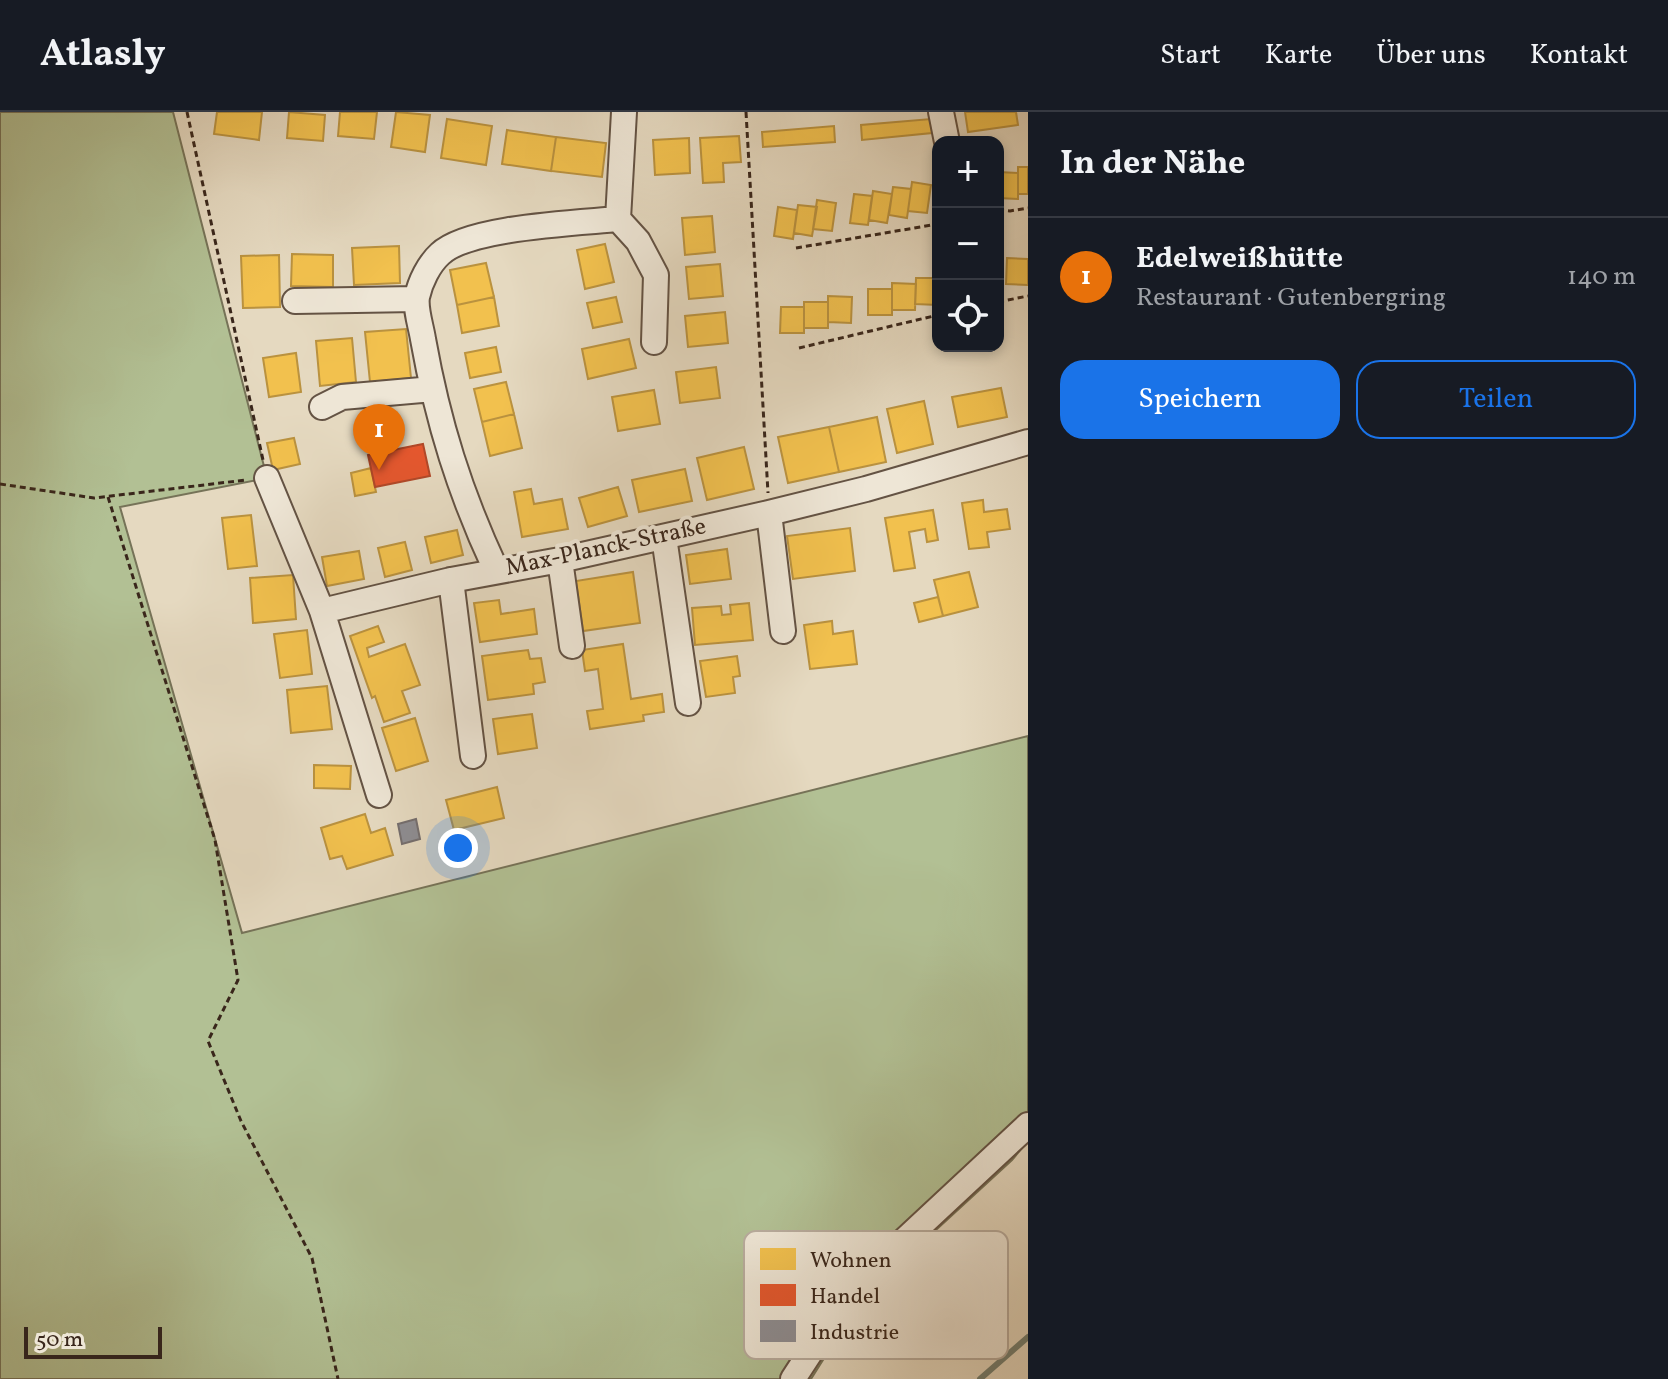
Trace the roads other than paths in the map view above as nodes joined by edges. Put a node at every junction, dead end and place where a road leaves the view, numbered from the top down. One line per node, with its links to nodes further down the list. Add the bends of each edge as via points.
1 (624, 112): 4 (street)
2 (941, 112): 3 (street)
3 (946, 136)
4 (618, 219): 5 (street, via 463,241 441,253 427,270); 7 (street, via 638,241 656,275)
5 (416, 299): 6 (street); 8 (street)
6 (295, 301)
7 (654, 342)
8 (433, 389): 9 (street, via 342,397); 15 (street, via 473,521)
9 (322, 407)
10 (1028, 442): 12 (street, Max-Planck-Straße)
11 (267, 478): 17 (street)
12 (769, 513): 13 (street, Max-Planck-Straße); 18 (street)
13 (664, 537): 14 (street, Max-Planck-Straße); 20 (street)
14 (560, 560): 15 (street, Max-Planck-Straße); 19 (street)
15 (496, 570): 16 (street, Max-Planck-Straße)
16 (451, 580): 17 (street, Max-Planck-Straße); 21 (street)
17 (322, 611): 22 (street)
18 (783, 631)
19 (572, 646)
20 (688, 703)
21 (473, 756)
22 (379, 795)
23 (1028, 1125): 24 (street)
24 (914, 1231)
25 (806, 1359): 26 (street)
26 (793, 1379)

